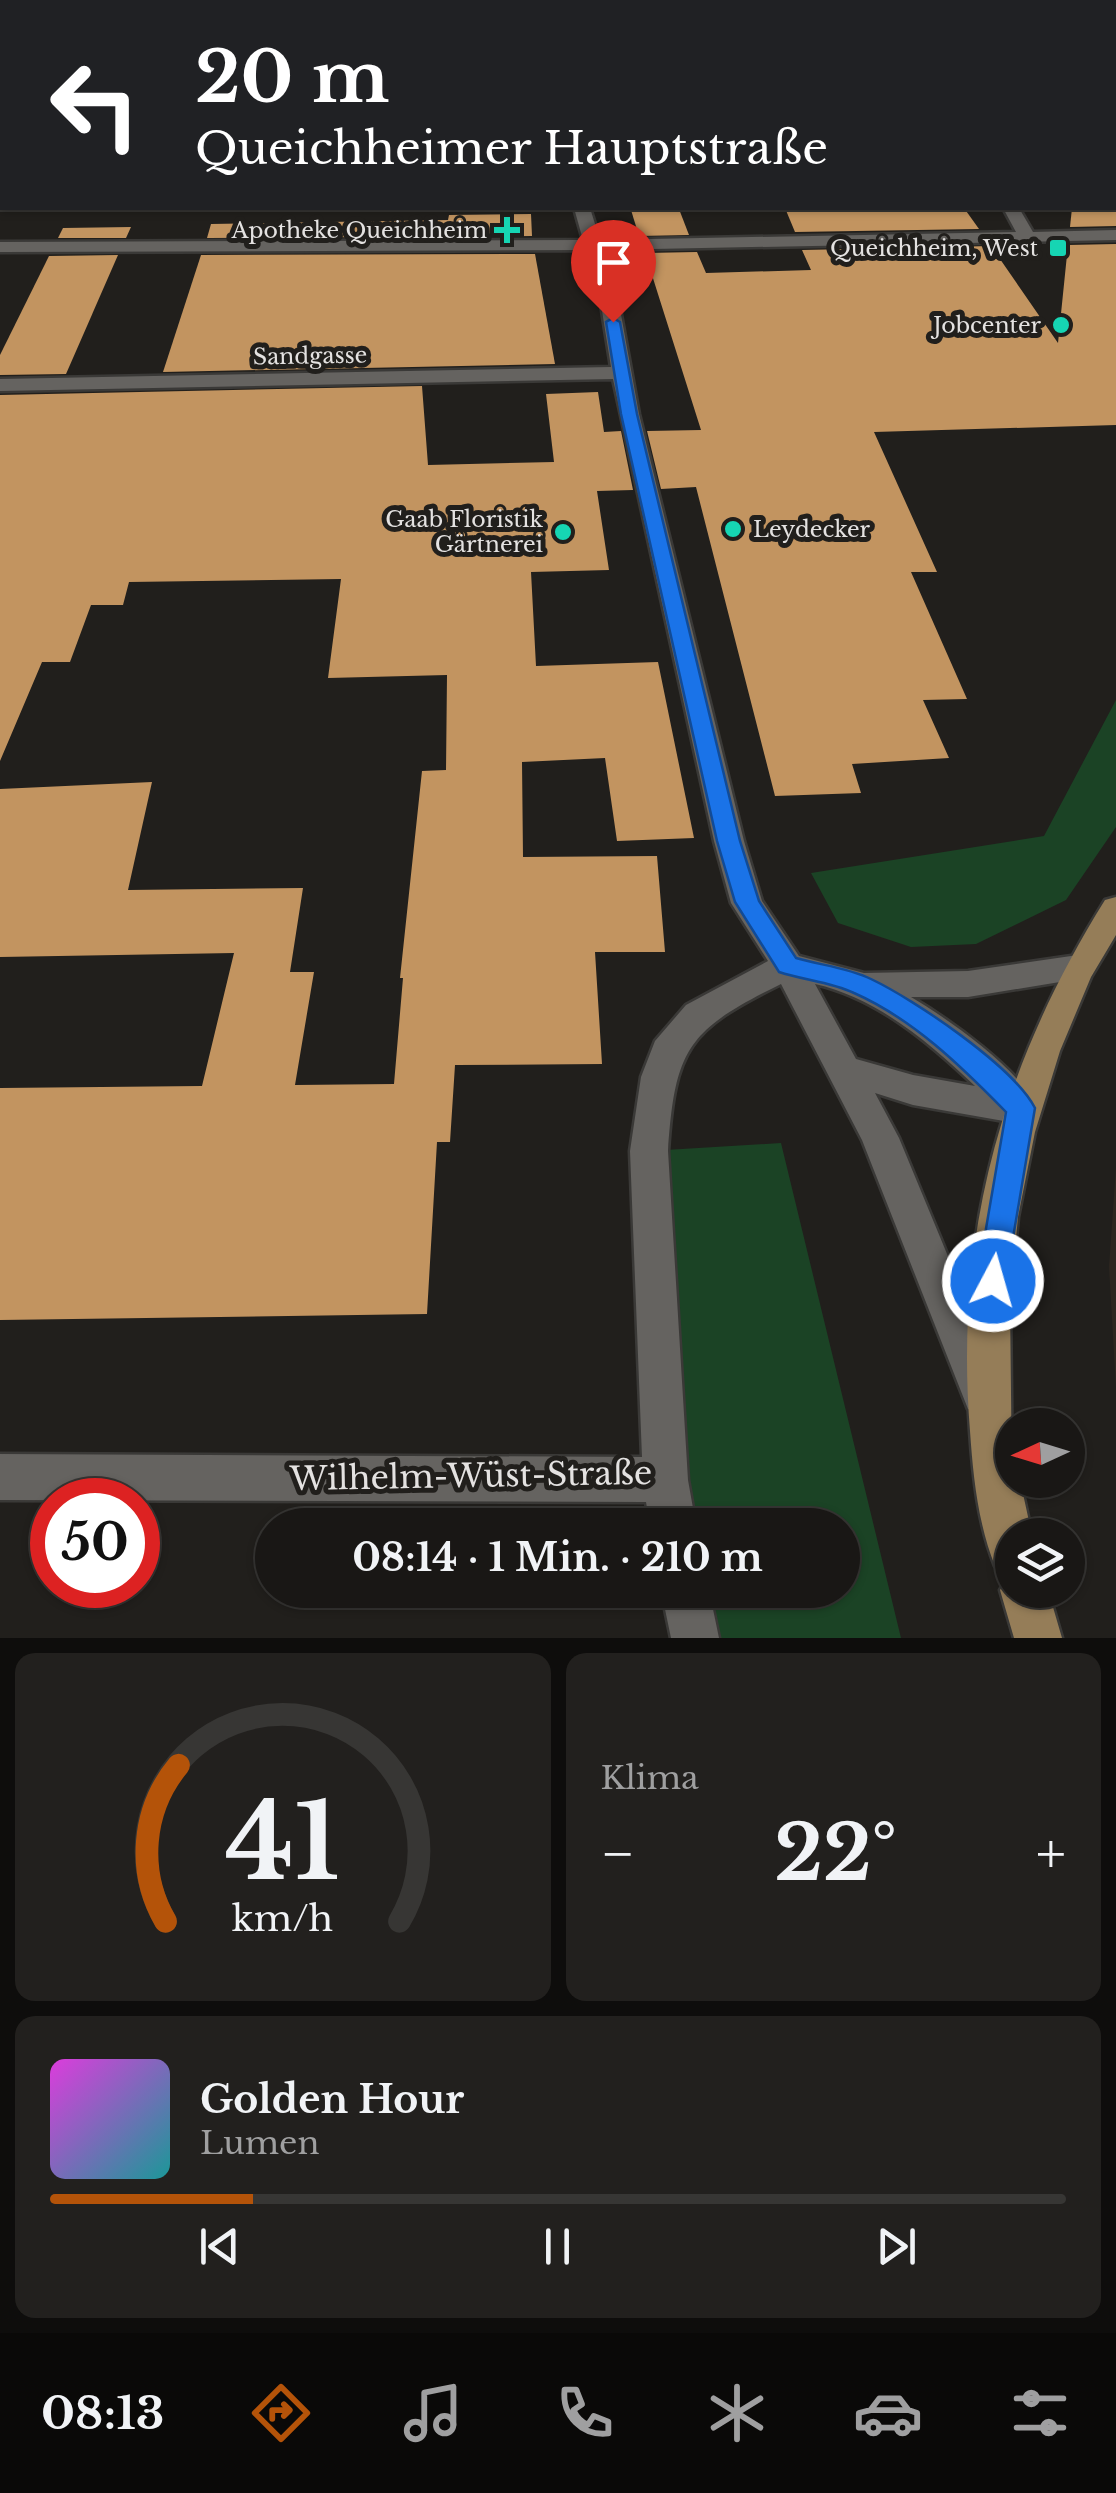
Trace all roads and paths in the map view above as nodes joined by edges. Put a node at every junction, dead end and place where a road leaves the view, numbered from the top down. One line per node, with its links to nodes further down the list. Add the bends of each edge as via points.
1 (583, 210): 5 (street)
2 (1012, 210): 4 (street)
3 (1116, 235): 4 (street)
4 (1027, 236): 5 (street)
5 (592, 244): 6 (street); 7 (street)
6 (0, 248)
7 (620, 373): 8 (street, Sandgasse); 10 (street, via 736,869 747,902)
8 (0, 385)
9 (1116, 908): 11 (main road)
10 (788, 966): 12 (street); 13 (street); 17 (street, Wilhelm-Wüst-Straße, via 690,1019 660,1063 649,1151)
11 (1078, 967): 12 (street, via 968,984); 14 (main road)
12 (860, 984): 14 (street, via 962,1050)
13 (841, 1070): 14 (street); 15 (street, via 880,1138)
14 (1021, 1108): 15 (main road, via 999,1224)
15 (989, 1410): 19 (main road)
16 (0, 1476): 17 (street, Wilhelm-Wüst-Straße)
17 (665, 1480): 18 (street)
18 (670, 1508)
19 (1007, 1518)
20 (690, 1608): 22 (street)
21 (1029, 1608): 23 (main road)
22 (696, 1638)
23 (1038, 1638)

